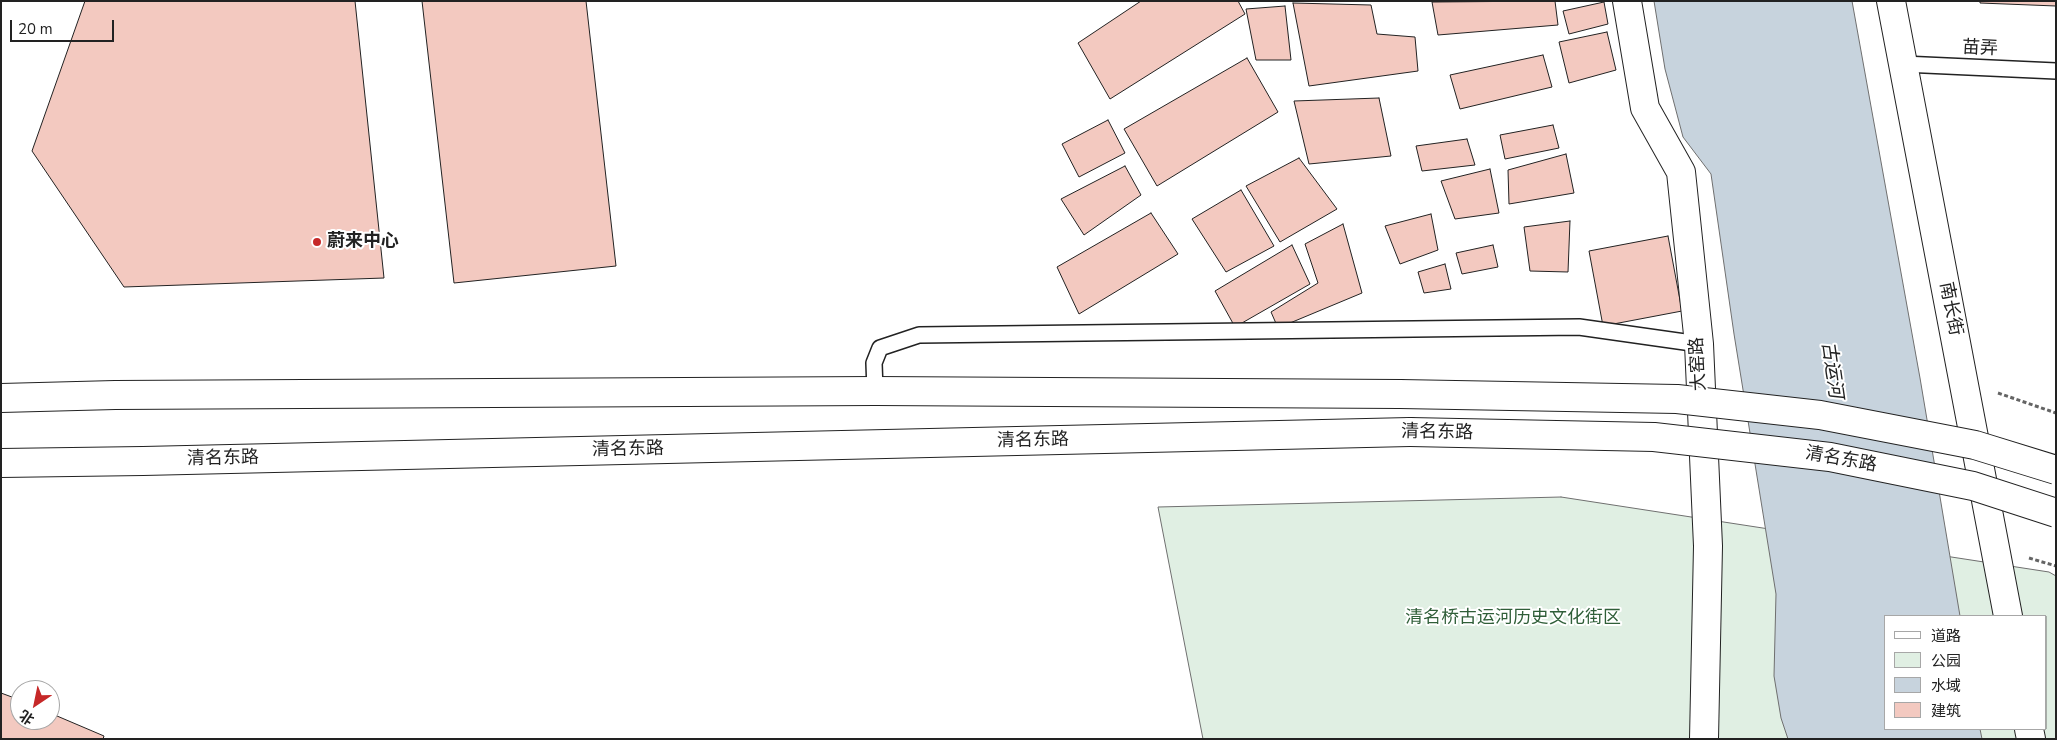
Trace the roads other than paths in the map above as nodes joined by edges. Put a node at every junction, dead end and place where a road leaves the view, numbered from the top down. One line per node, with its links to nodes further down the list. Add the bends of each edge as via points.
1 (1628, 1): 5 (main road, 大窑路, via 1645,108 1681,172)
2 (1891, 1): 3 (main road, 南长街)
3 (1903, 64): 4 (lane, 苗弄); 11 (main road, 南长街)
4 (2056, 71)
5 (1698, 344): 6 (lane, via 1579,327 918,335 880,348 874,363); 12 (main road, 大窑路, via 1708,546)
6 (875, 391): 7 (main road); 9 (main road, bridge, via 1400,394 1677,400 1820,415 1975,445)
7 (1, 398)
8 (1, 463): 10 (main road, 清名东路, bridge, via 1410,432 1654,437 1830,457 1973,486)
9 (2056, 470)
10 (2056, 513)
11 (2008, 615)
12 (1704, 739)

